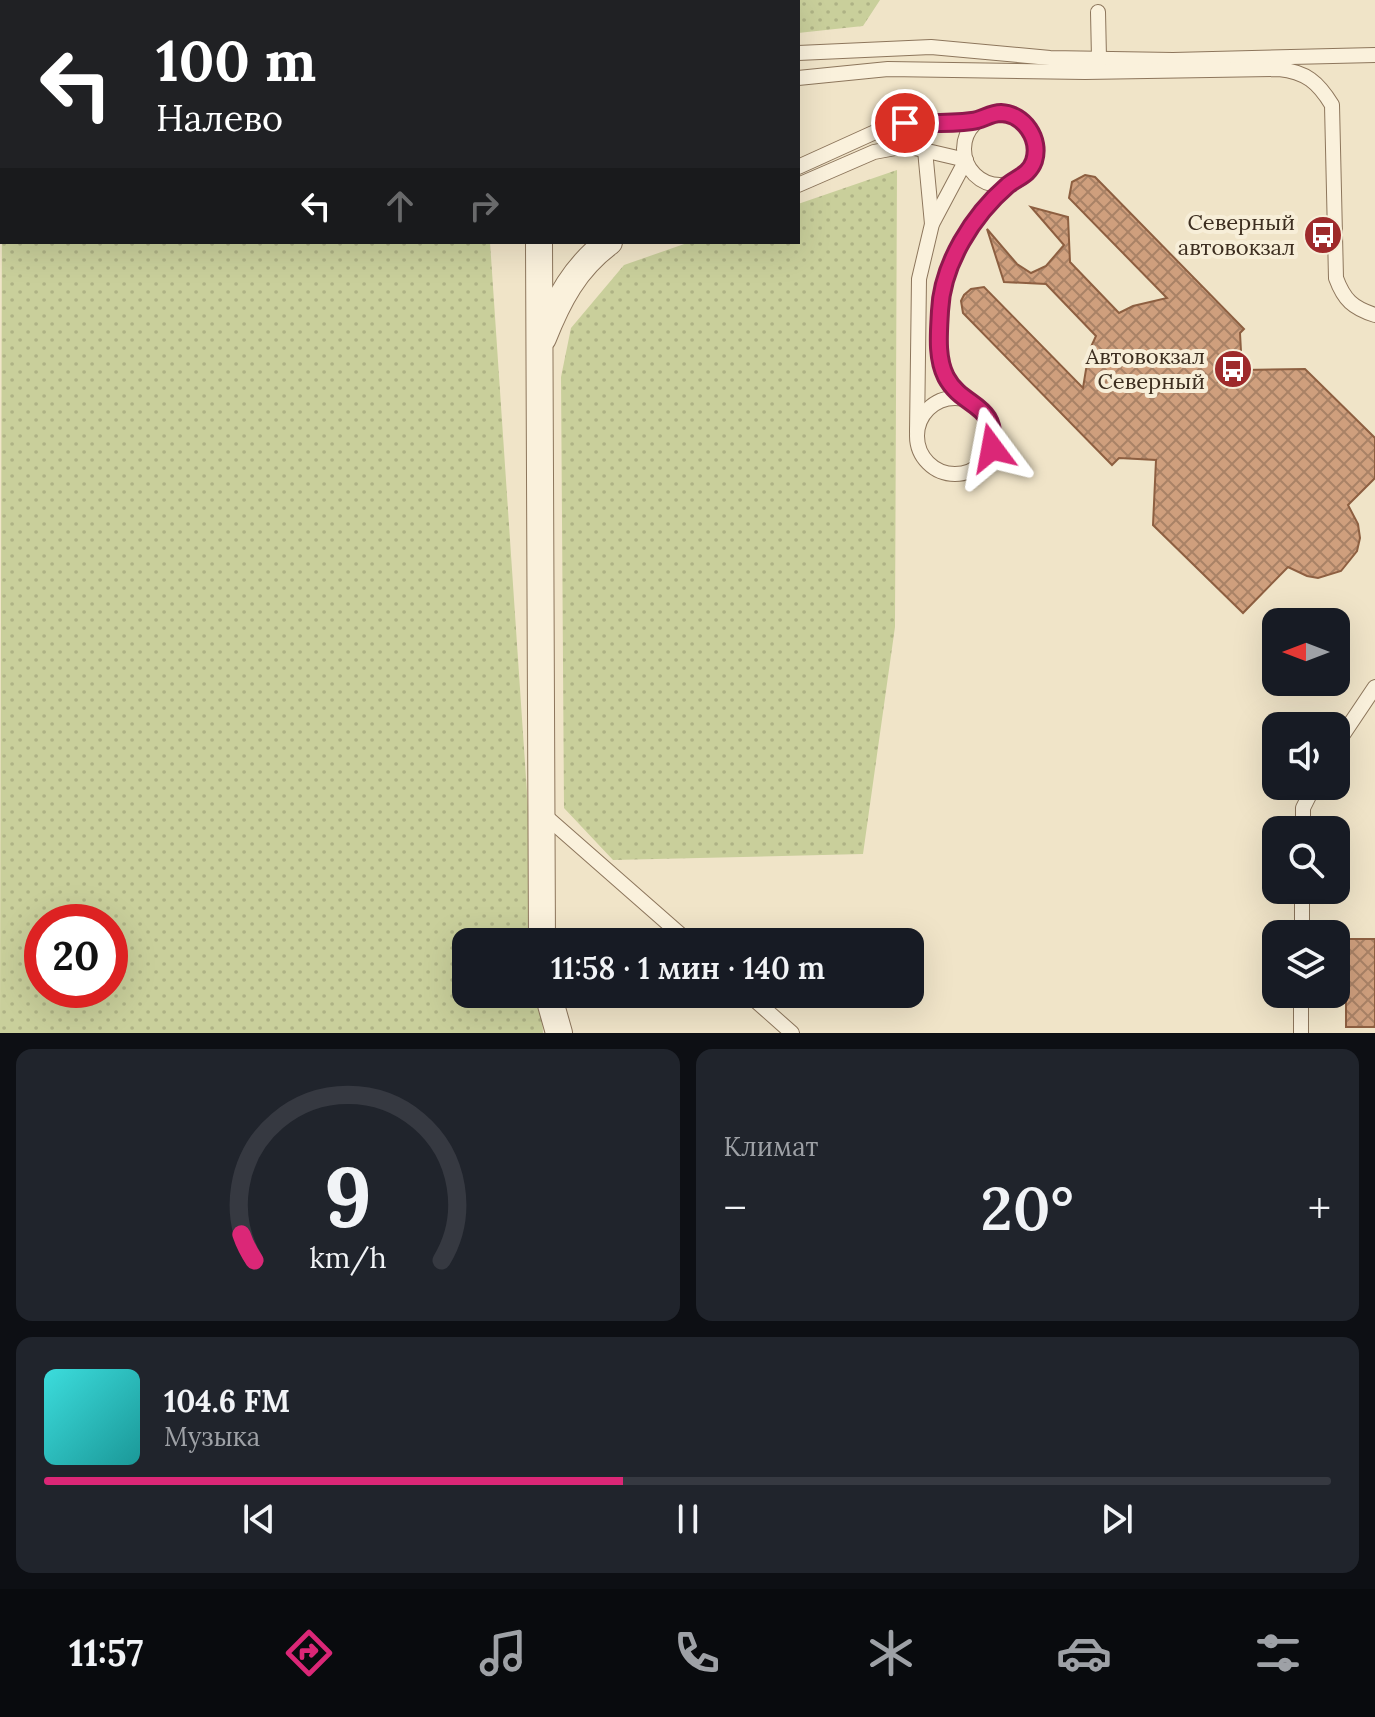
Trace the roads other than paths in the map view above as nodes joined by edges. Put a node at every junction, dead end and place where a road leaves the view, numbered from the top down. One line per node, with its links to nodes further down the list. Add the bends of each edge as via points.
1 (1098, 12): 4 (lane)
2 (800, 53): 4 (lane, via 931,47)
3 (1375, 55): 4 (lane)
4 (1099, 58)
5 (800, 78): 15 (lane, via 888,69 1296,71 1321,87 1332,105 1336,278 1343,297 1356,309)
6 (979, 120): 8 (lane, via 966,138); 9 (lane, via 884,128); 10 (lane, via 1011,115 1034,139 1029,171)
7 (925, 150): 8 (lane); 11 (lane, via 906,146 874,152); 12 (lane)
8 (966, 160): 10 (lane, via 970,170 988,183); 12 (lane)
9 (800, 166)
10 (1010, 183): 17 (lane, via 965,235 940,303 938,345 946,376)
11 (800, 184)
12 (932, 224): 18 (lane, via 919,279)
13 (539, 244): 16 (street)
14 (607, 244): 16 (street, via 572,277)
15 (1375, 315)
16 (538, 349): 21 (street)
17 (965, 399): 18 (lane, via 933,405); 18 (lane, via 986,412 994,435 978,468 954,475 930,466)
18 (917, 432)
19 (1375, 687): 20 (lane)
20 (1350, 724)
21 (541, 812): 22 (street); 23 (lane)
22 (542, 928)
23 (673, 928)
24 (552, 1008): 27 (street)
25 (764, 1008): 28 (lane)
26 (1301, 1008): 29 (lane)
27 (559, 1033)
28 (792, 1033)
29 (1301, 1033)

